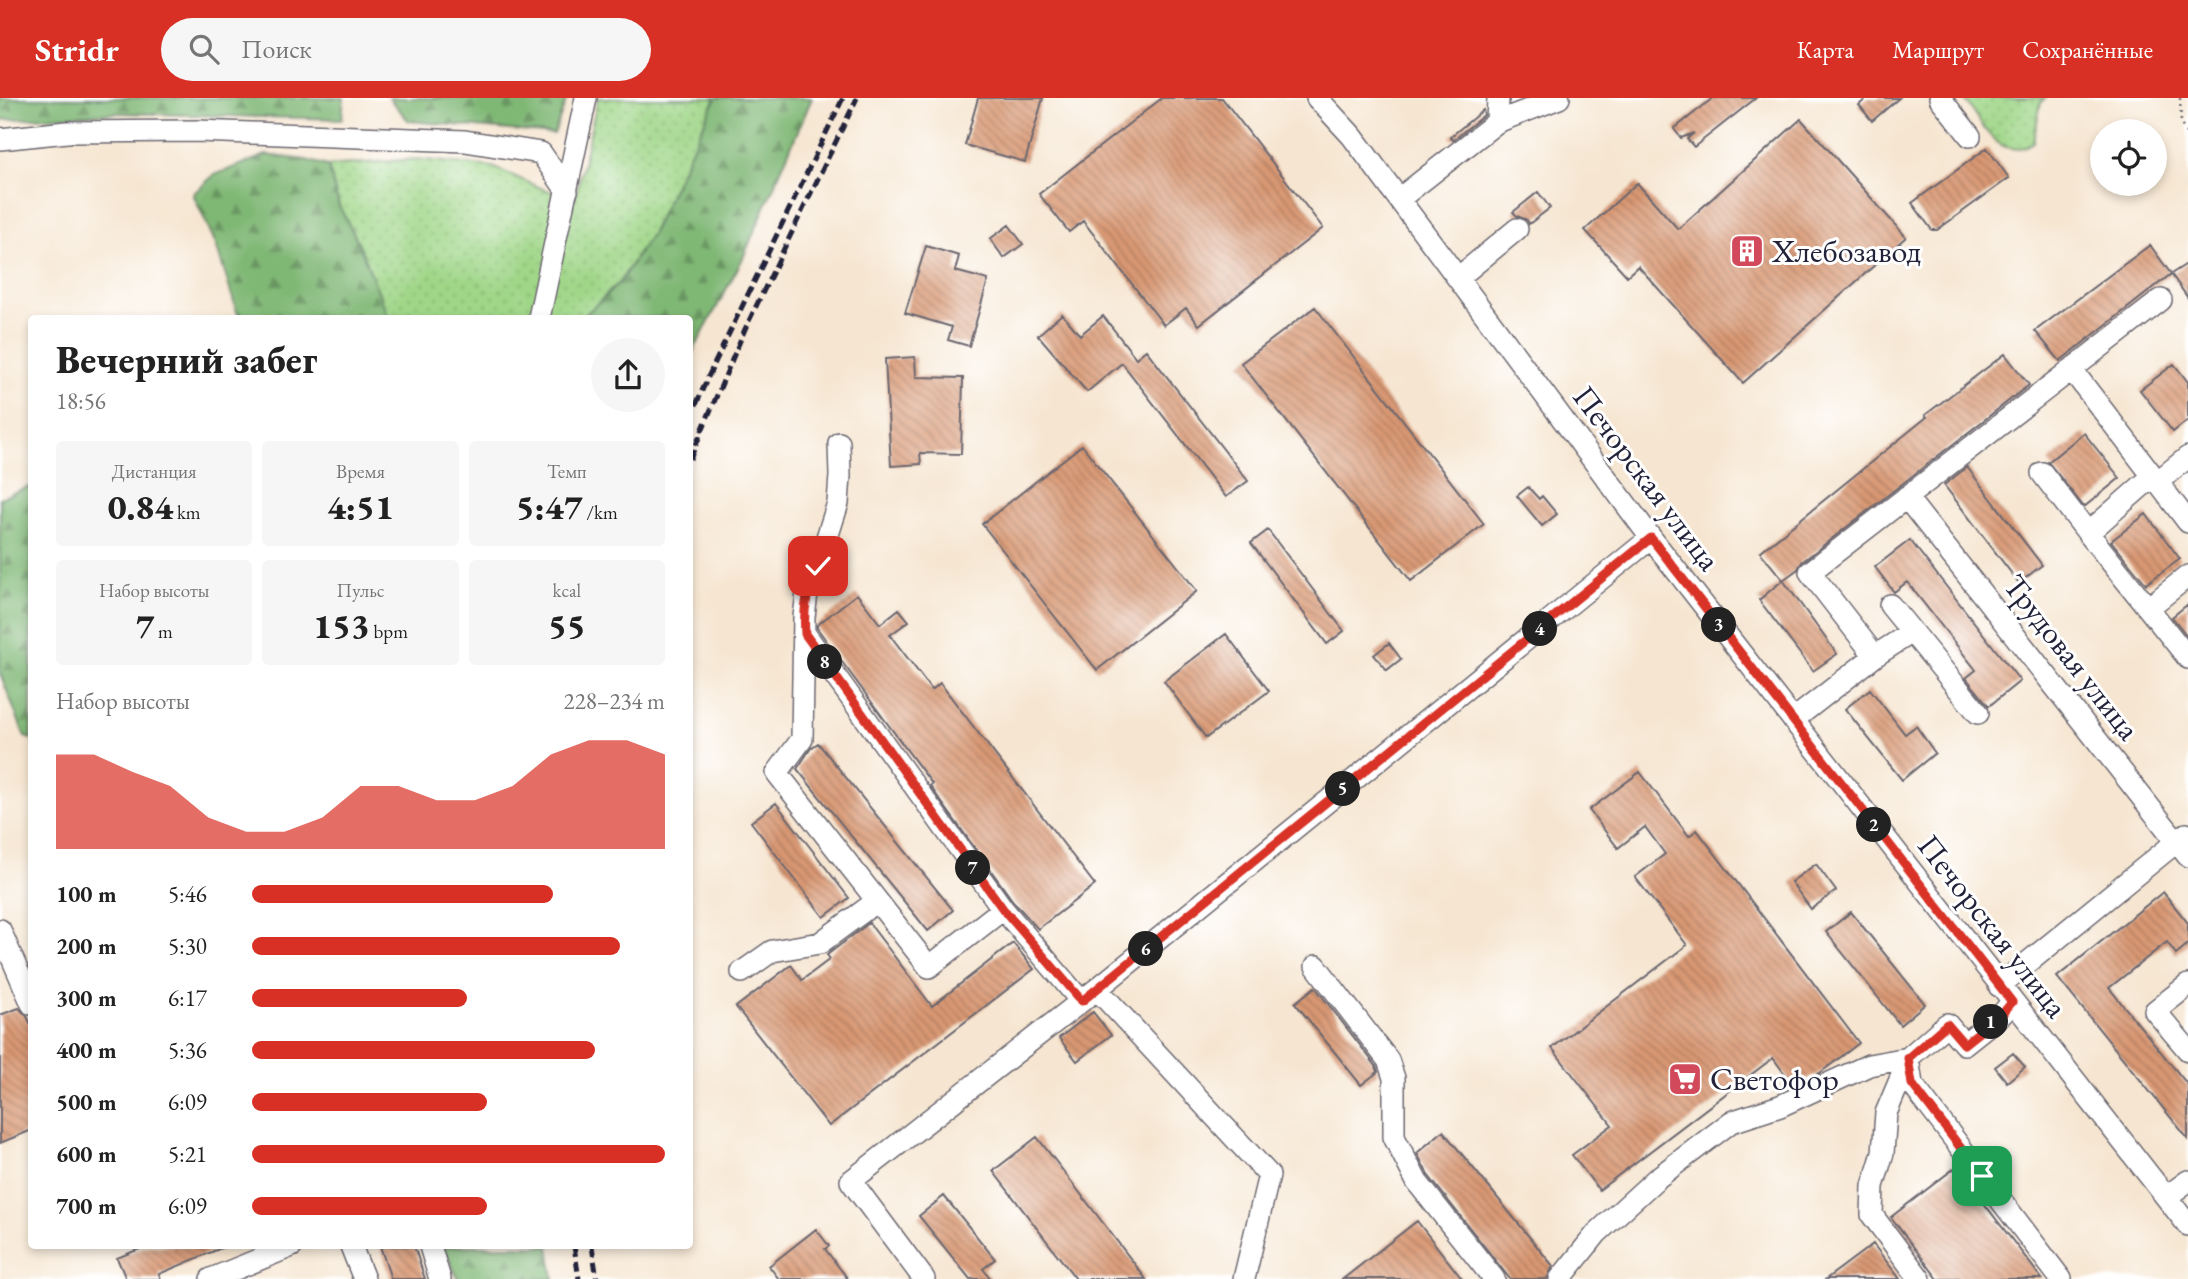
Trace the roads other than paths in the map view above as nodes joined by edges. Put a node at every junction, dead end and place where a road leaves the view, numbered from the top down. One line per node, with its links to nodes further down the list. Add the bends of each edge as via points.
1 (586, 98): 9 (street)
2 (1317, 98): 10 (street, Печорская улица)
3 (1498, 98): 6 (street)
4 (1559, 98): 6 (street)
5 (1940, 98): 7 (street)
6 (1497, 122): 10 (street)
7 (1970, 136)
8 (0, 139): 9 (street, via 67,132 197,131 465,141 541,153)
9 (567, 191): 14 (street)
10 (1399, 199): 12 (street, Печорская улица)
11 (1517, 229): 12 (street)
12 (1458, 278): 23 (street, Печорская улица)
13 (2161, 300): 15 (street)
14 (540, 315)
15 (2071, 370): 19 (street); 20 (street)
16 (839, 443): 28 (street, via 838,503 807,593)
17 (2188, 457): 19 (street)
18 (2042, 473): 22 (street)
19 (2155, 479): 21 (street); 22 (street)
20 (1906, 497): 29 (street, via 1810,572); 33 (street, Трудовая улица)
21 (2188, 522)
22 (2088, 533): 26 (street)
23 (1651, 538): 32 (street, Печорская улица); 42 (street)
24 (2188, 576): 26 (street)
25 (1890, 605): 27 (street)
26 (2148, 608): 30 (street)
27 (1912, 632): 29 (street); 31 (street)
28 (805, 634): 34 (street, via 803,740 777,773); 35 (street)
29 (1875, 656): 32 (street)
30 (2188, 658)
31 (1978, 712)
32 (1793, 720): 40 (street, Печорская улица)
33 (2184, 843): 40 (street)
34 (877, 901): 35 (street, via 929,967); 38 (street, via 820,943 772,951)
35 (1003, 909): 42 (street)
36 (0, 930): 41 (street)
37 (1317, 966): 56 (street, via 1388,1060 1394,1078 1394,1137 1417,1182)
38 (741, 972)
39 (2188, 985): 43 (street, via 2155,1011)
40 (2006, 994): 44 (street, via 2003,1013 1964,1044 1947,1024); 46 (street, Печорская улица)
41 (28, 995)
42 (1089, 995): 54 (street, via 851,1181); 55 (street, via 1269,1175)
43 (2188, 1051)
44 (1908, 1058): 57 (street, via 1869,1065 1780,1107 1731,1122 1656,1179 1597,1234); 58 (street, via 1886,1113 1872,1215); 59 (street, via 1912,1084)
45 (2188, 1181): 46 (street)
46 (2166, 1198): 47 (street, Печорская улица)
47 (2188, 1225)
48 (285, 1249): 51 (street)
49 (352, 1249): 52 (street)
50 (431, 1249): 53 (street)
51 (211, 1279)
52 (364, 1279)
53 (440, 1279)
54 (924, 1279)
55 (1244, 1279)
56 (1494, 1279)
57 (1560, 1279)
58 (1920, 1279)
59 (2061, 1279)

